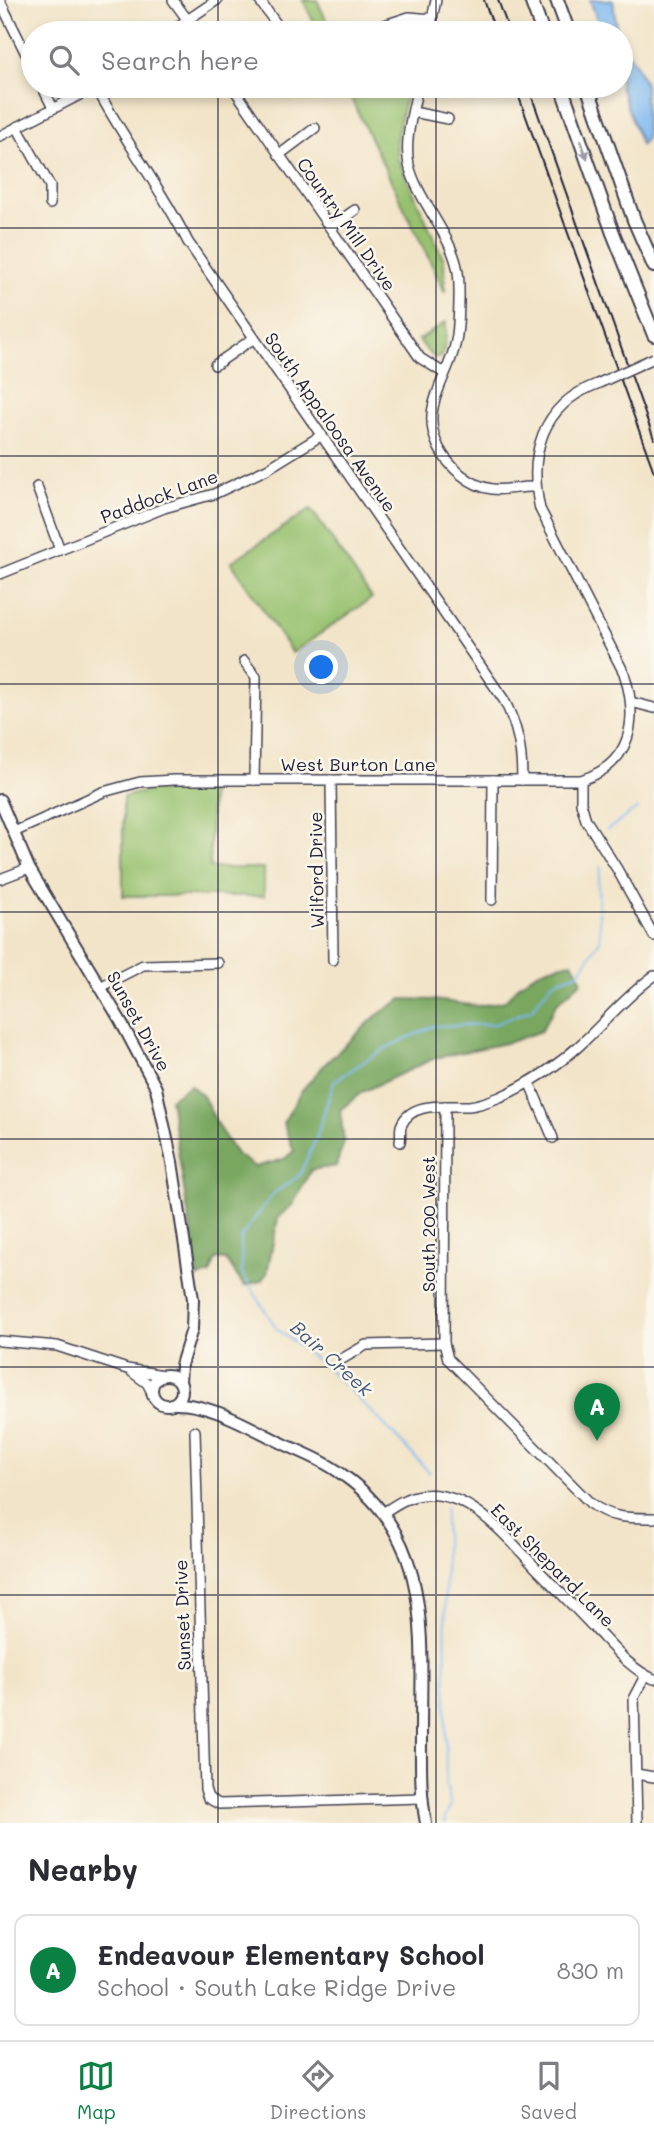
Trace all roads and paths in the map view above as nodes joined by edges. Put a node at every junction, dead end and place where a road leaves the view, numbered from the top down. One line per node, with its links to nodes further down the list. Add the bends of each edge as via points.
1 (173, 0): 9 (street)
2 (217, 0): 9 (street)
3 (259, 0): 10 (street)
4 (436, 0): 8 (street)
5 (531, 0): 12 (highway)
6 (557, 0): 13 (highway)
7 (0, 1): 14 (street)
8 (432, 19): 11 (street)
9 (188, 20)
10 (275, 21)
11 (397, 21)
12 (538, 21)
13 (565, 21)
14 (21, 44)
15 (48, 98): 22 (street)
16 (73, 98): 22 (street)
17 (102, 98): 34 (street, South Appaloosa Avenue, via 188,242)
18 (240, 98): 28 (street, Country Mill Drive)
19 (416, 98): 23 (street)
20 (565, 98): 33 (highway, one-way to 33)
21 (591, 98): 32 (highway)
22 (53, 108): 25 (street)
23 (413, 112): 24 (street); 37 (street, via 410,168 457,271 457,339)
24 (448, 118)
25 (16, 127): 27 (street); 29 (street, via 50,186)
26 (315, 128): 28 (street)
27 (0, 135)
28 (279, 155): 31 (street, Country Mill Drive)
29 (50, 204)
30 (355, 210): 31 (street)
31 (331, 227): 37 (street, Country Mill Drive, via 420,358)
32 (654, 266)
33 (654, 335)
34 (254, 338): 36 (street); 38 (street, South Appaloosa Avenue)
35 (654, 358): 40 (street, bridge, via 583,389 556,411 537,453)
36 (215, 365)
37 (444, 373): 40 (street, via 432,412 438,446 448,461 460,474 492,489)
38 (322, 435): 41 (street, Paddock Lane, via 214,494 164,508); 49 (street, South Appaloosa Avenue, via 504,700 522,748)
39 (37, 487): 41 (street)
40 (535, 487): 44 (street, West Burton Lane, via 540,509 624,673)
41 (60, 550): 42 (street, Paddock Lane)
42 (0, 573)
43 (244, 661): 46 (street, via 256,677)
44 (631, 702): 45 (street); 50 (street, West Burton Lane, via 625,748 598,775)
45 (654, 708)
46 (254, 780): 47 (street, West Burton Lane); 52 (street, West Burton Lane, via 141,782 103,792)
47 (331, 780): 48 (street, West Burton Lane); 57 (street, Wilford Drive)
48 (493, 780): 49 (street, West Burton Lane); 55 (street)
49 (522, 780): 50 (street, West Burton Lane)
50 (581, 780): 56 (street, via 586,820)
51 (0, 800): 52 (main road, Sunset Drive)
52 (14, 832): 53 (main road, Sunset Drive)
53 (29, 868): 54 (street); 60 (main road, Sunset Drive)
54 (0, 880)
55 (492, 900)
56 (654, 936)
57 (333, 960)
58 (218, 963): 60 (street, via 143,965)
59 (654, 975): 61 (street, via 579,1046)
60 (100, 987): 67 (main road, Sunset Drive, via 156,1088 191,1280 193,1320)
61 (530, 1084): 62 (street, via 491,1101); 63 (street)
62 (445, 1106): 64 (street, via 431,1106 408,1117 401,1126); 66 (street, South 200 West)
63 (553, 1138)
64 (400, 1142)
65 (0, 1341): 69 (street, via 57,1346)
66 (444, 1343): 68 (street, via 366,1345); 77 (street, via 449,1359 590,1503 623,1518)
67 (186, 1350): 70 (main road); 71 (main road, Sunset Drive)
68 (342, 1359)
69 (127, 1369): 70 (street); 72 (street, via 147,1383)
70 (165, 1375): 71 (main road); 72 (main road, via 154,1383)
71 (181, 1383): 73 (main road, via 181,1397); 74 (main road)
72 (153, 1394): 73 (main road, via 163,1404)
73 (172, 1404): 74 (main road)
74 (218, 1414): 76 (main road, via 332,1468)
75 (195, 1431): 81 (street, Sunset Drive, via 208,1798 219,1804)
76 (383, 1513): 78 (street, East Shepard Lane, via 408,1498 428,1494 474,1509 609,1643); 81 (main road, via 405,1549 417,1590)
77 (654, 1518)
78 (650, 1677): 79 (street, via 634,1697)
79 (636, 1773): 80 (street); 83 (street)
80 (654, 1777)
81 (422, 1798): 82 (main road)
82 (426, 1823)
83 (636, 1823)

